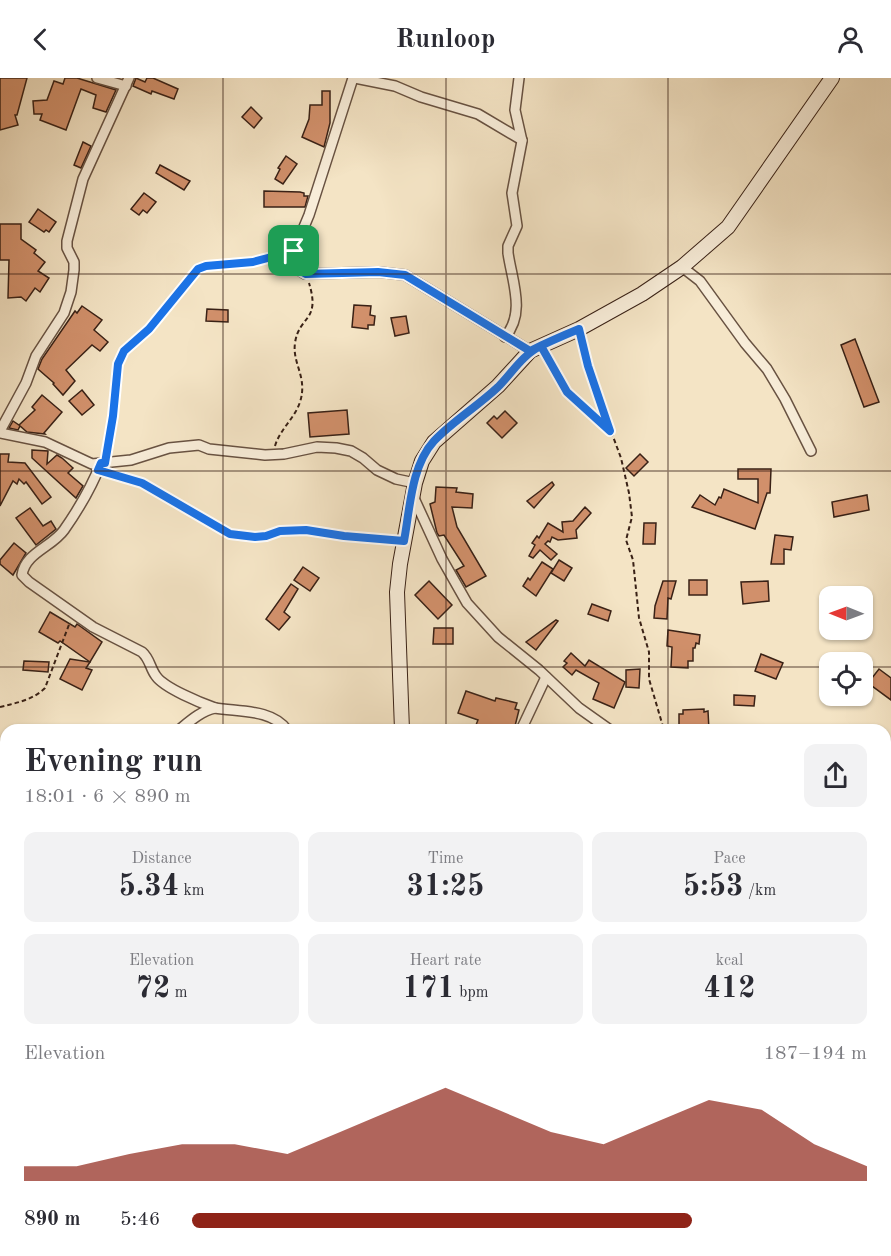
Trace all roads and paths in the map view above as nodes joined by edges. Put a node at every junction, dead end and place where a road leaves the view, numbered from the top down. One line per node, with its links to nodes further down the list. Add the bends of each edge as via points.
1 (97, 78): 5 (street)
2 (354, 78): 6 (street, via 395,86 478,114); 7 (street)
3 (519, 78): 6 (street, via 515,110)
4 (832, 78): 8 (street, via 728,227)
5 (128, 82): 14 (street, via 83,179 67,241 74,262 72,292)
6 (522, 140): 11 (street, via 512,193 517,226 508,246 517,301 513,329)
7 (294, 251): 9 (street, via 299,270); 17 (path, via 253,262 198,269 149,329 124,351 118,364 113,416)
8 (682, 267): 10 (street); 15 (street, via 700,280 767,369)
9 (306, 274): 11 (street, via 405,275); 16 (path, via 313,307 296,339 295,349 303,388 299,407 278,437)
10 (579, 329): 12 (street); 13 (path)
11 (505, 337): 12 (street)
12 (535, 349): 13 (path, via 567,392); 18 (street, via 434,442 422,461)
13 (610, 431): 29 (path, via 621,458 630,501 632,517 626,540 649,652 649,679)
14 (0, 432): 17 (street, via 45,442)
15 (811, 451)
16 (273, 454): 17 (street, via 199,445 169,448); 18 (street, via 317,447 351,451)
17 (101, 465): 19 (path, via 142,483 230,534 266,536 306,530); 20 (street, via 64,530 37,552 22,574)
18 (414, 490): 19 (street); 21 (street, via 442,560 467,603 498,638)
19 (404, 541): 26 (street, via 397,592)
20 (74, 614): 22 (path, via 45,688 39,694); 23 (street, via 142,652 160,681)
21 (546, 676): 27 (street); 28 (street)
22 (0, 707)
23 (215, 708): 24 (street); 25 (street, via 270,717)
24 (186, 724)
25 (283, 724)
26 (402, 724)
27 (524, 724)
28 (602, 724)
29 (662, 724)

